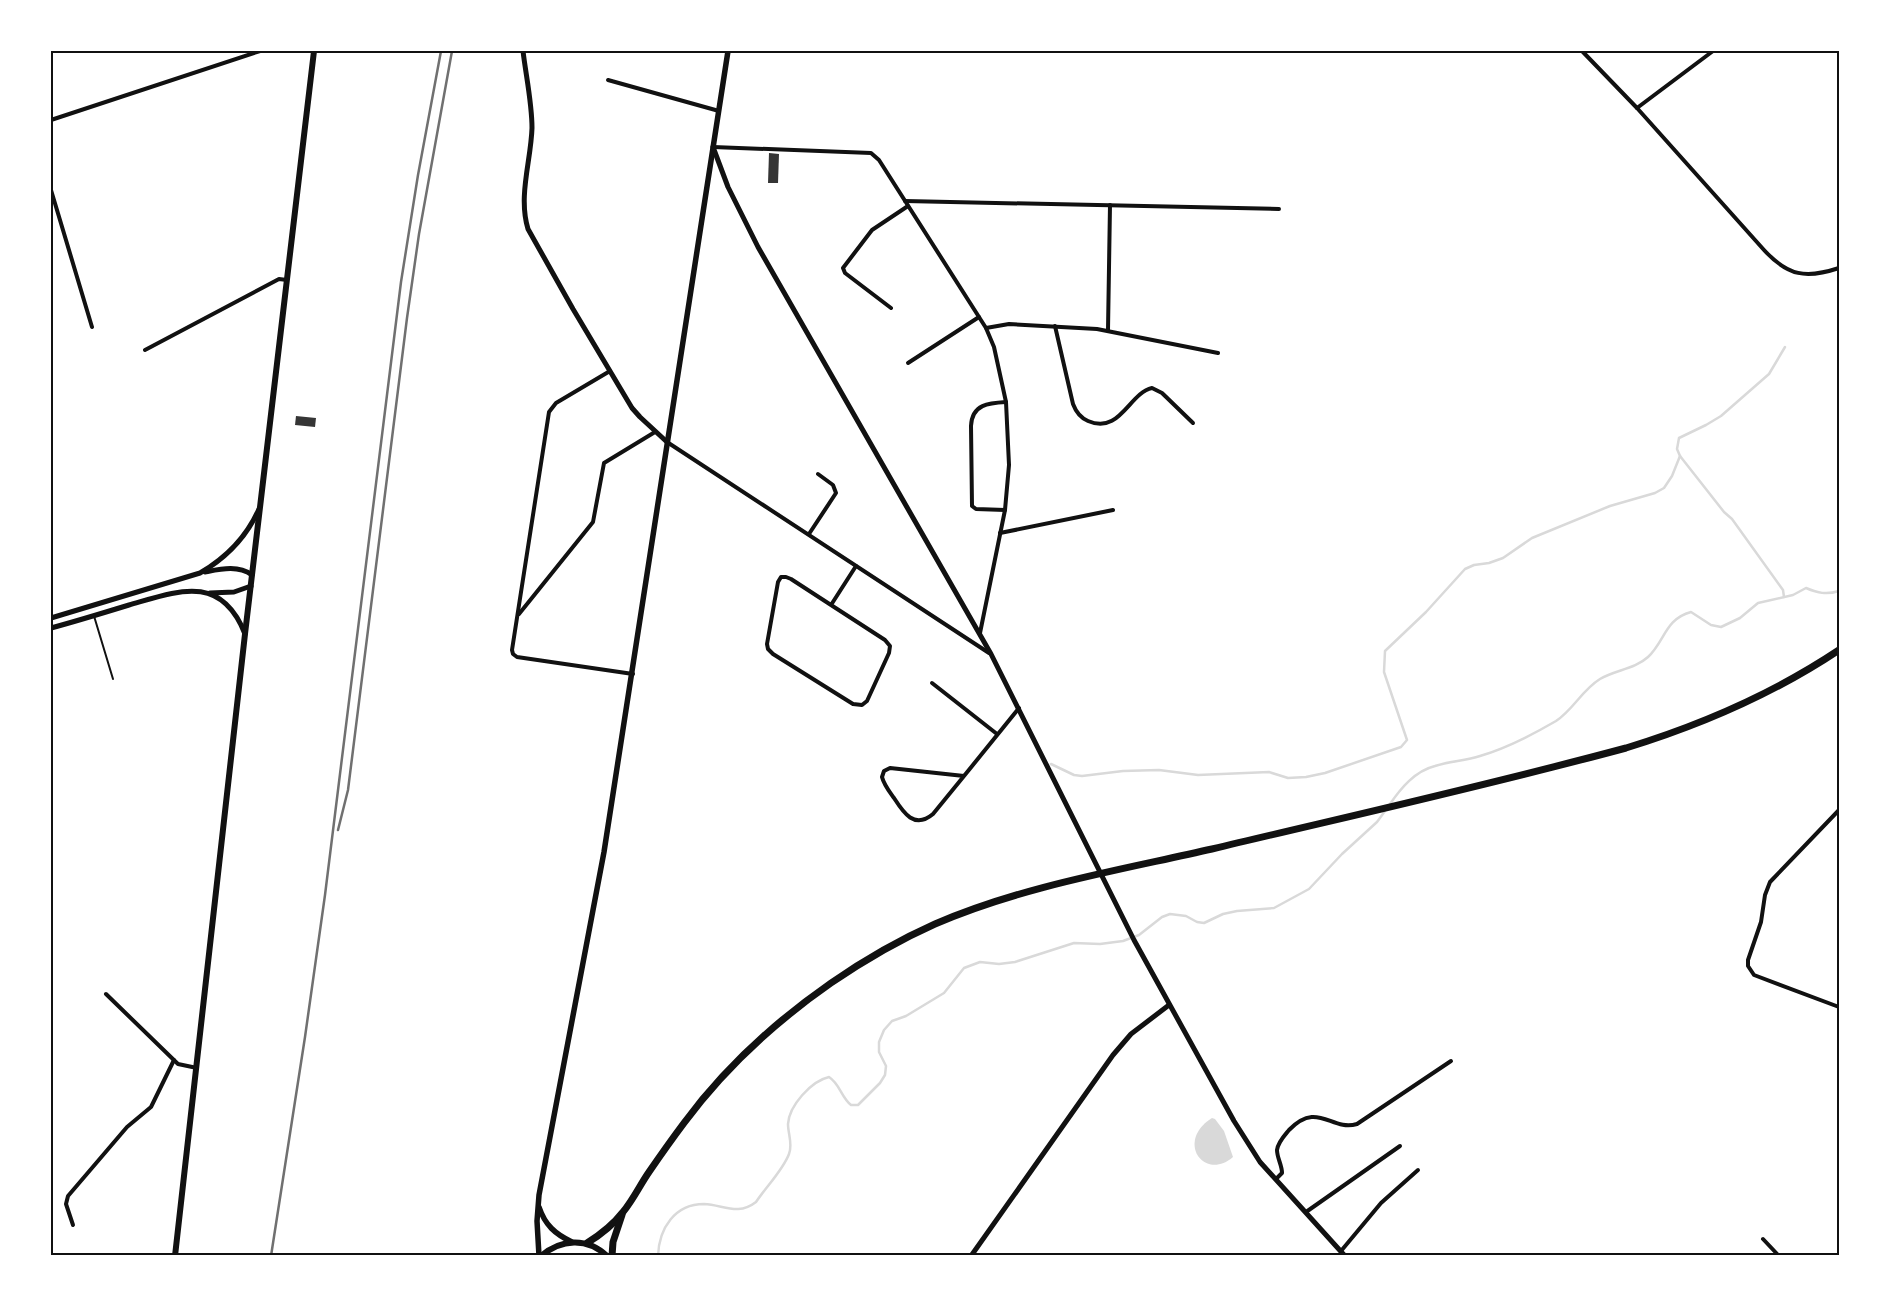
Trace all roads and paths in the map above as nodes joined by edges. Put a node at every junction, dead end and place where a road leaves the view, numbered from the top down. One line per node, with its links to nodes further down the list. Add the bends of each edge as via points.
1 (260, 51): 10 (street)
2 (314, 51): 18 (main road)
3 (523, 51): 28 (street, via 532,126 525,195 527,224 534,242)
4 (728, 51): 9 (main road)
5 (1582, 51): 8 (street)
6 (1713, 51): 8 (street)
7 (608, 80): 9 (street)
8 (1637, 108): 17 (street, via 1778,264 1804,274 1819,274)
9 (719, 111): 11 (main road)
10 (51, 120)
11 (713, 147): 13 (street, via 867,152 879,160); 32 (main road); 50 (street, via 758,248)
12 (51, 190): 22 (street)
13 (905, 201): 14 (street); 15 (street)
14 (1110, 205): 16 (street); 24 (street)
15 (908, 206): 19 (street, via 872,230 843,268); 20 (street)
16 (1279, 209)
17 (1839, 268)
18 (288, 280): 25 (street, via 279,279); 34 (main road)
19 (891, 308)
20 (979, 317): 23 (street); 27 (street)
21 (1055, 326): 23 (street, via 1009,324); 24 (street); 30 (street, via 1073,404 1083,418 1096,423 1113,420 1144,391 1152,388 1166,396)
22 (92, 327)
23 (986, 328): 29 (street, via 994,347)
24 (1108, 330): 26 (street)
25 (145, 350)
26 (1218, 353)
27 (908, 363)
28 (610, 371): 31 (street, via 635,412); 47 (street, via 556,403 550,412)
29 (1006, 402): 35 (street, via 1009,465); 35 (street, via 983,405 973,416 971,426 972,506)
30 (1193, 423)
31 (655, 432): 32 (street); 47 (street, via 604,463 593,522)
32 (667, 442): 38 (street); 54 (main road)
33 (818, 474): 38 (street, via 835,488 836,493)
34 (261, 501): 40 (street, via 250,526 235,545); 41 (main road)
35 (1005, 510): 37 (street)
36 (1113, 510): 37 (street)
37 (1000, 533): 50 (street)
38 (808, 534): 39 (street)
39 (856, 566): 44 (street); 53 (street)
40 (200, 573): 41 (street, via 234,568); 45 (street)
41 (252, 575): 42 (main road)
42 (251, 586): 43 (street, via 234,592); 51 (main road)
43 (207, 593): 46 (street, via 175,592); 51 (street, via 229,606)
44 (831, 605): 44 (street, via 791,579 781,577 767,647 773,654 853,704 862,705 867,701 890,646 886,640)
45 (91, 606): 46 (street); 48 (street)
46 (94, 616): 49 (street); 55 (lane)
47 (518, 616): 54 (street, via 512,650 517,656)
48 (51, 618)
49 (51, 628)
50 (980, 633): 53 (street)
51 (245, 634): 66 (main road)
52 (1839, 650): 72 (highway, via 1752,700 1678,731 1626,748 1006,898 936,924 864,962 809,999 755,1044 719,1080 685,1122)
53 (991, 654): 57 (street)
54 (632, 674): 70 (main road, via 604,852)
55 (113, 679)
56 (932, 683): 58 (street)
57 (1019, 708): 58 (street); 62 (street)
58 (997, 734): 59 (street)
59 (964, 776): 59 (street, via 890,768 882,777 904,814 921,820 933,814)
60 (1839, 810): 63 (street, via 1770,882 1748,960 1754,975)
61 (106, 994): 64 (street)
62 (1169, 1005): 69 (street, via 1244,1140); 82 (street, via 1131,1034 1113,1055)
63 (1839, 1007)
64 (174, 1060): 66 (street, via 180,1065); 73 (street, via 151,1107 127,1127 68,1196 66,1204)
65 (1450, 1061): 69 (street, via 1357,1124 1312,1117 1300,1120 1278,1146 1282,1173)
66 (197, 1068): 78 (main road)
67 (1400, 1146): 71 (street)
68 (1418, 1170): 77 (street, via 1381,1203)
69 (1276, 1179): 71 (street)
70 (538, 1205): 75 (main road, via 550,1228); 79 (main road)
71 (1306, 1212): 77 (street)
72 (623, 1213): 76 (highway); 81 (highway, via 612,1242)
73 (72, 1225)
74 (1762, 1239): 83 (street)
75 (572, 1242): 76 (main road); 79 (main road, via 548,1249)
76 (587, 1244): 80 (main road)
77 (1343, 1253)
78 (175, 1256)
79 (540, 1256)
80 (607, 1256)
81 (612, 1256)
82 (971, 1256)
83 (1779, 1256)

